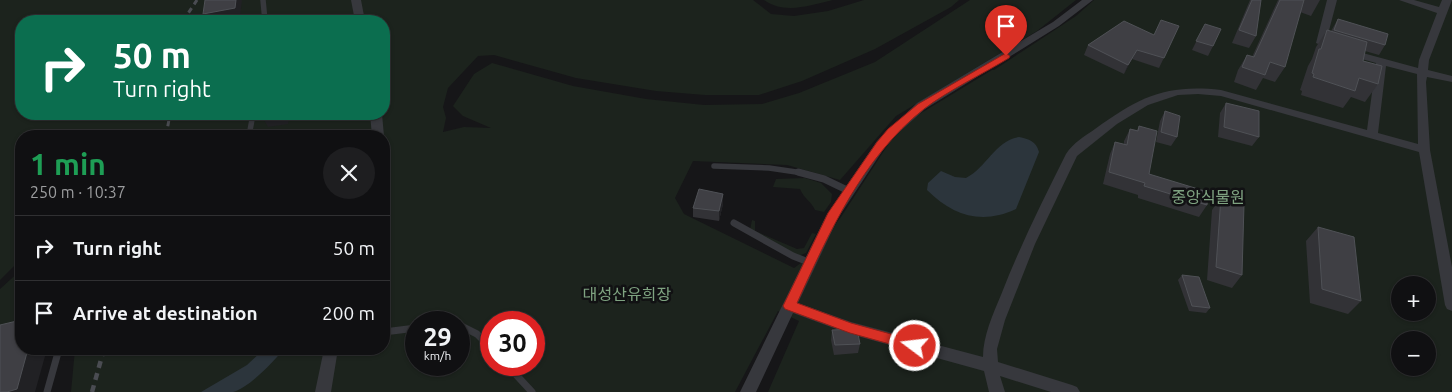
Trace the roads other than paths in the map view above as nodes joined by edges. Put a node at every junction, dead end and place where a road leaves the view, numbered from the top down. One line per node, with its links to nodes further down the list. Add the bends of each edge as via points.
1 (263, 0): 8 (lane)
2 (356, 0): 9 (street)
3 (1088, 0): 16 (street, via 1056,24 921,106 881,144)
4 (1332, 0): 10 (street, via 1321,43)
5 (1404, 0): 7 (street)
6 (1448, 0): 7 (street)
7 (1442, 12): 11 (street)
8 (264, 15)
9 (359, 15)
10 (1381, 62): 11 (street); 13 (street)
11 (1422, 72): 12 (street); 14 (street)
12 (1452, 79)
13 (1372, 135): 14 (street); 27 (street, via 1201,89 1168,92 1135,106 1072,154 1028,244 998,320 990,350)
14 (1424, 150): 19 (street)
15 (714, 166): 16 (lane, via 797,172 824,179)
16 (849, 191): 18 (street, via 832,216)
17 (734, 223): 18 (lane)
18 (811, 263): 20 (street)
19 (1452, 304)
20 (790, 306): 27 (street, via 850,328); 32 (street)
21 (470, 328): 24 (lane)
22 (405, 329): 23 (lane)
23 (390, 331)
24 (480, 336)
25 (57, 355): 29 (lane)
26 (330, 355): 30 (street)
27 (990, 366): 33 (street); 34 (street)
28 (517, 376): 31 (lane)
29 (48, 392)
30 (323, 392)
31 (532, 392)
32 (748, 392)
33 (997, 392)
34 (1072, 392)

